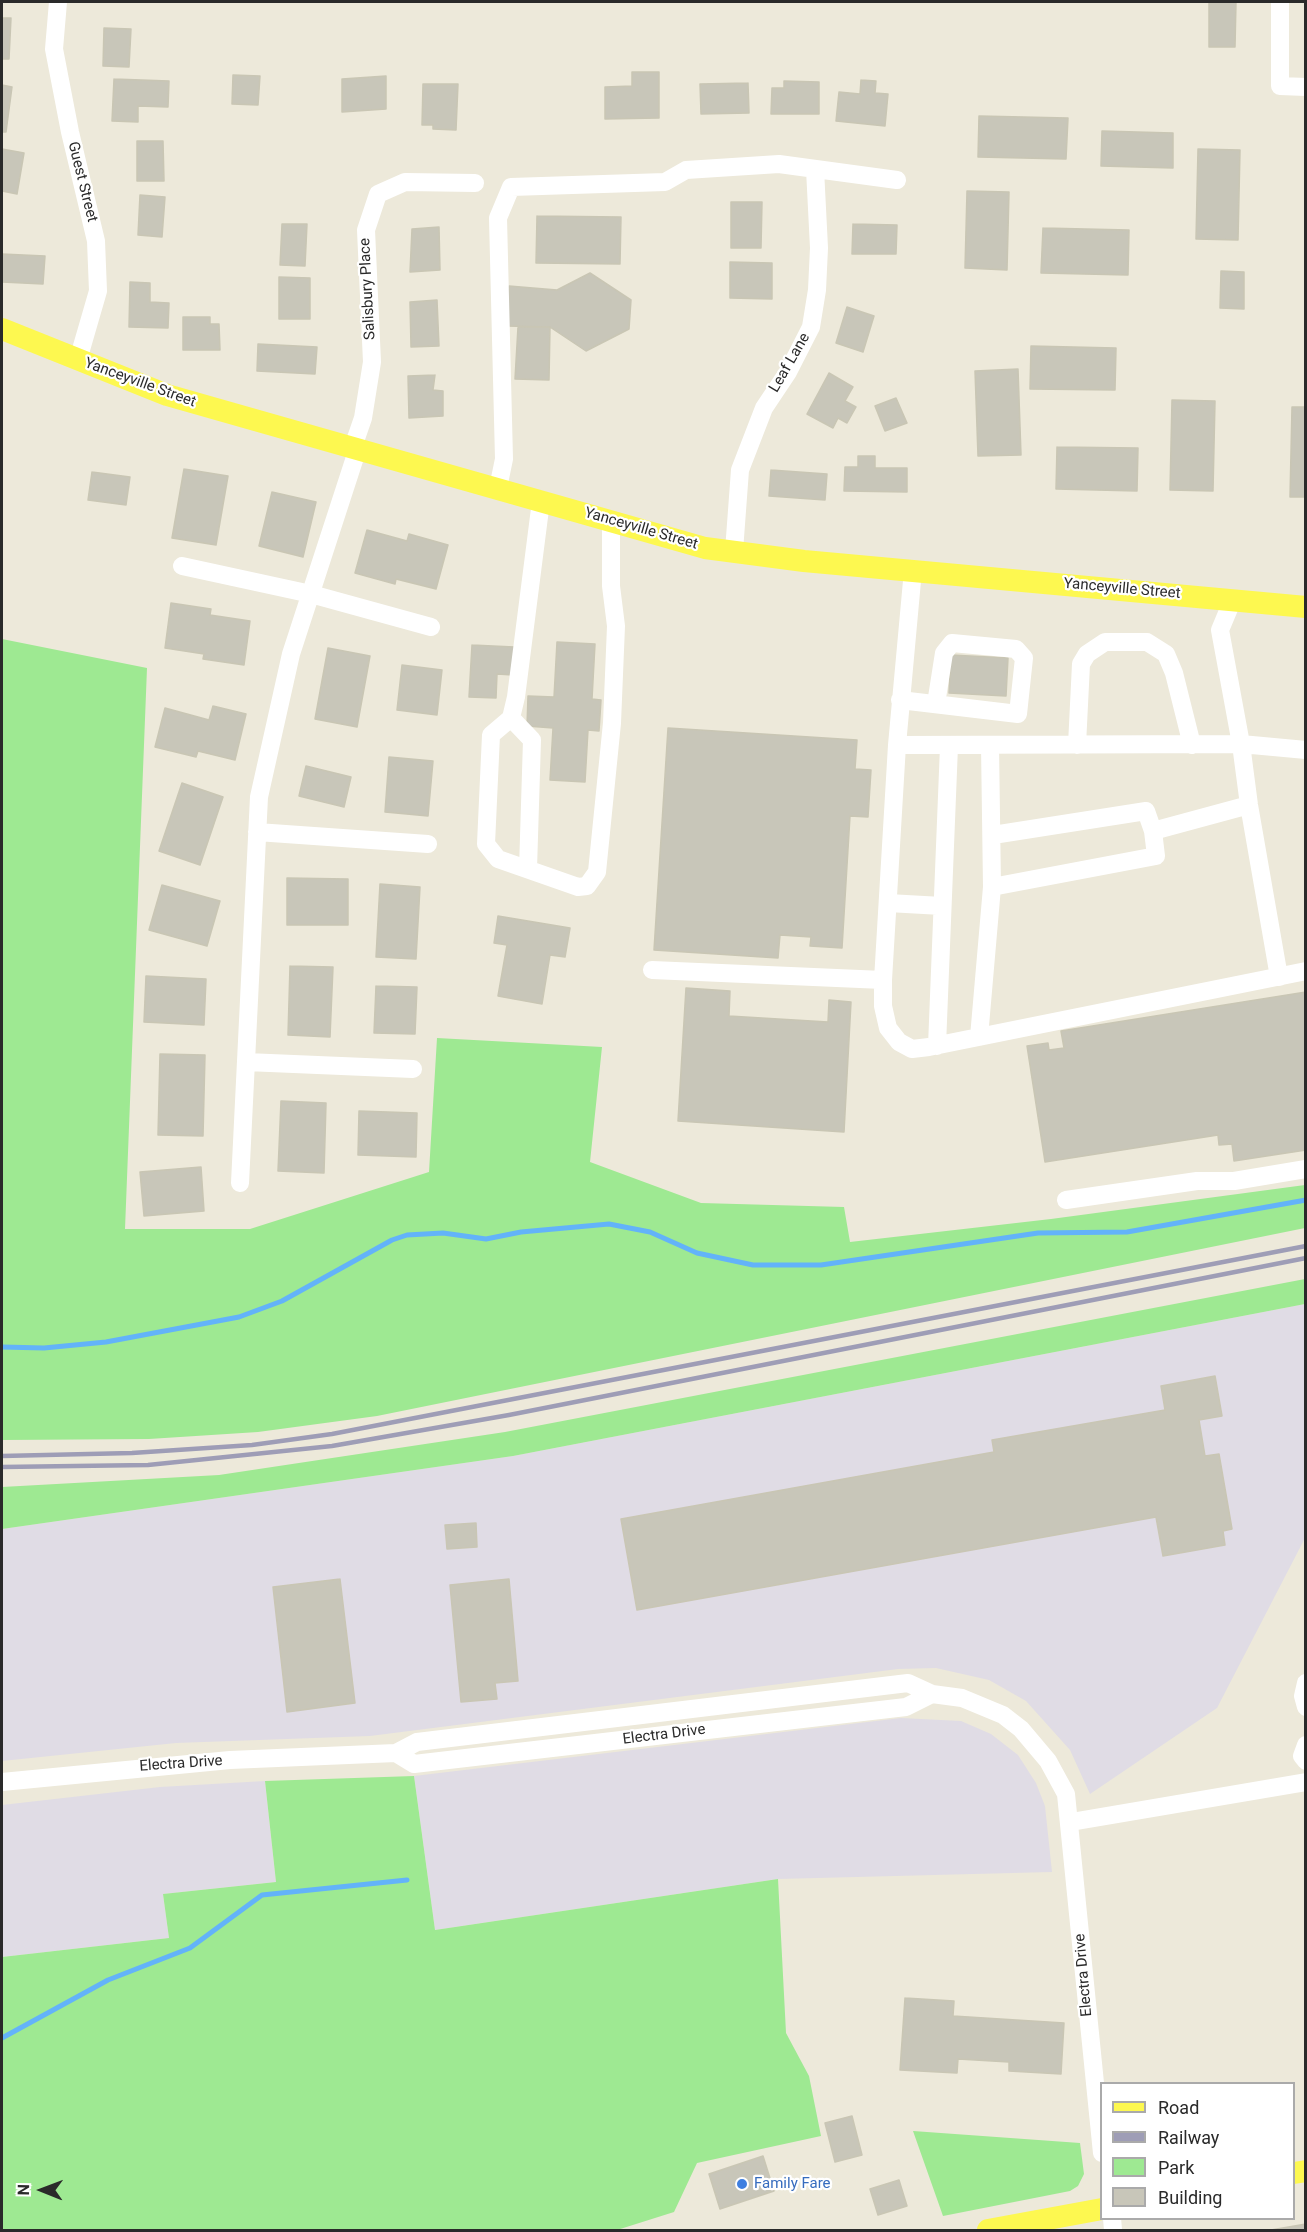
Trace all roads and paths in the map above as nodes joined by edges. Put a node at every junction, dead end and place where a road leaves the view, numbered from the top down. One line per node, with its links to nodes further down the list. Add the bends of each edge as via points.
1 (58, 2): 8 (street, Guest Street, via 54,49 96,241 98,291)
2 (1280, 2): 3 (street, via 1280,86)
3 (1305, 87)
4 (815, 169): 5 (street); 10 (street, via 779,164 686,170 665,182 511,187 498,218 504,459); 13 (street, Leaf Lane, via 819,248 811,327 764,408 740,470)
5 (897, 180)
6 (475, 183): 9 (street, Salisbury Place, via 405,182 378,194 366,230 372,362)
7 (2, 329): 8 (main road, Yanceyville Street)
8 (78, 360): 9 (main road, Yanceyville Street, via 166,395)
9 (355, 448): 10 (main road, Yanceyville Street); 16 (street, Salisbury Place)
10 (498, 488): 11 (main road, Yanceyville Street)
11 (542, 501): 12 (main road, Yanceyville Street); 23 (street)
12 (611, 521): 13 (main road, Yanceyville Street, via 705,548); 37 (street, via 611,586 616,626 612,723 597,872 587,886 578,887)
13 (734, 551): 15 (main road, Yanceyville Street)
14 (182, 566): 16 (street)
15 (912, 570): 17 (main road, Yanceyville Street); 20 (street)
16 (311, 594): 19 (street); 34 (street, Salisbury Place, via 291,654 259,796)
17 (1233, 599): 18 (main road, Yanceyville Street); 24 (street, via 1220,630)
18 (1305, 607)
19 (431, 627)
20 (900, 700): 21 (street); 25 (street)
21 (936, 704): 22 (street); 22 (street, via 944,653 952,643 1016,649 1024,658)
22 (1018, 714): 27 (street)
23 (511, 718): 37 (street, via 532,740); 37 (street, via 491,735 486,844 498,860)
24 (1242, 744): 29 (street); 31 (street); 32 (street)
25 (897, 745): 30 (street); 39 (street)
26 (990, 745): 27 (street); 30 (street); 35 (street)
27 (1017, 745): 28 (street)
28 (1077, 745): 29 (street); 29 (street, via 1081,664 1087,654 1105,642 1147,642 1166,654)
29 (1192, 745)
30 (948, 746): 40 (street)
31 (1305, 750)
32 (1249, 805): 33 (street); 43 (street)
33 (1153, 831): 35 (street, via 1146,811); 38 (street, via 1156,856)
34 (257, 832): 36 (street); 47 (street, Salisbury Place)
35 (993, 835): 38 (street)
36 (428, 844)
37 (528, 869)
38 (992, 887): 45 (street)
39 (888, 903): 40 (street); 44 (street)
40 (942, 906): 46 (street)
41 (652, 970): 44 (street)
42 (1305, 972): 43 (street)
43 (1280, 977): 45 (street)
44 (883, 981): 46 (street, via 888,1028 899,1042 912,1049)
45 (979, 1037): 46 (street)
46 (937, 1046)
47 (246, 1062): 48 (street); 50 (street, Salisbury Place)
48 (413, 1069)
49 (1305, 1169): 51 (street)
50 (240, 1183)
51 (1066, 1200)
52 (1305, 1683): 54 (street)
53 (932, 1694): 55 (street, Electra Drive, via 908,1683); 56 (street, Electra Drive, via 906,1707); 62 (street, Electra Drive, via 985,1706 1021,1729 1059,1777)
54 (1305, 1707)
55 (591, 1720): 56 (street); 58 (street, Electra Drive, via 417,1742)
56 (595, 1743): 58 (street, Electra Drive, via 414,1764)
57 (1305, 1745): 59 (street)
58 (396, 1753): 60 (street, Electra Drive, via 230,1760)
59 (1305, 1761)
60 (2, 1782)
61 (1305, 1782): 62 (street)
62 (1071, 1822): 63 (street, Electra Drive)
63 (1100, 2142)
64 (1100, 2209): 65 (main road)
65 (988, 2230)

